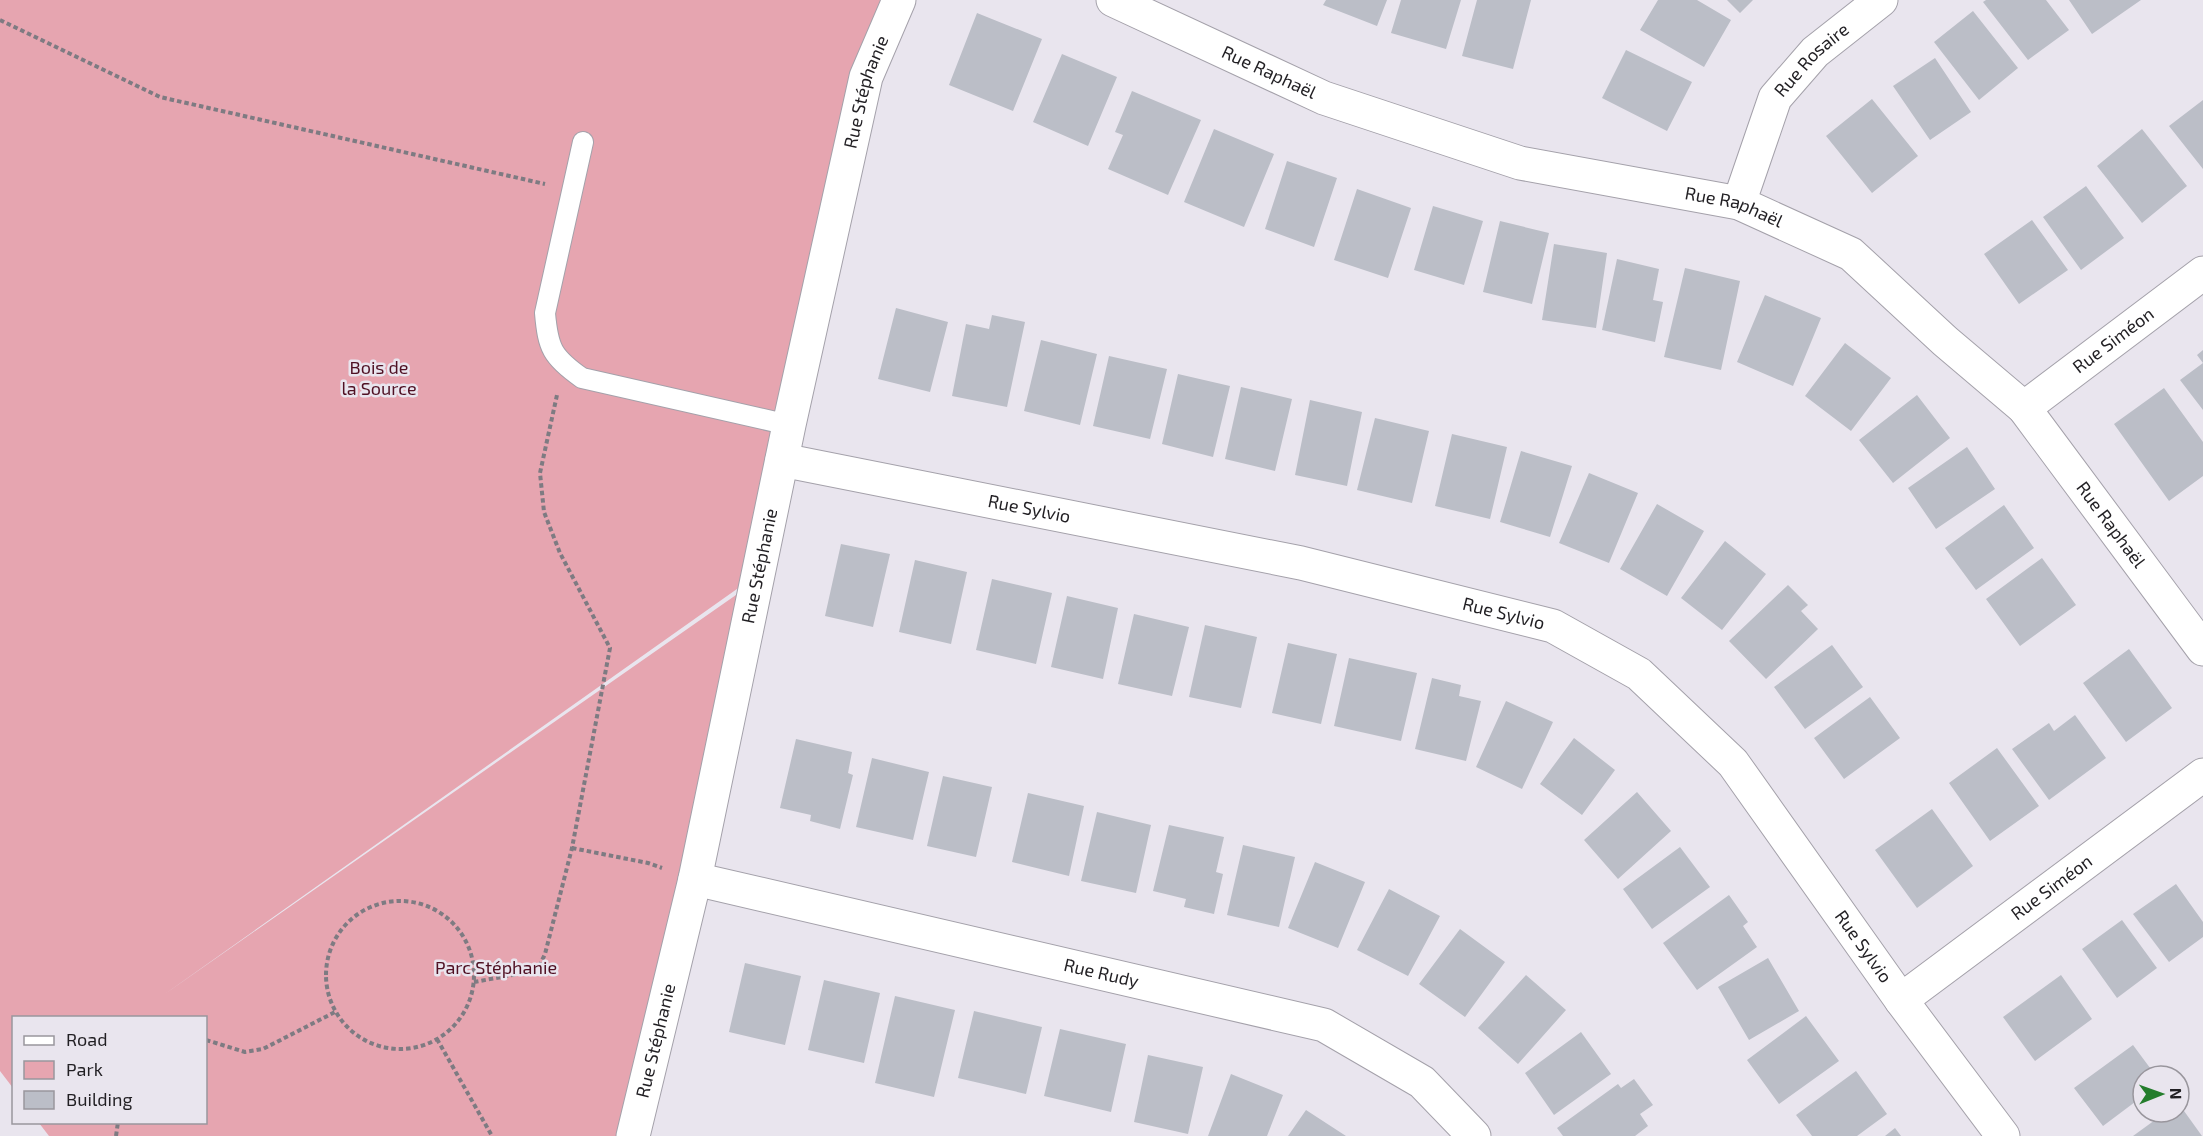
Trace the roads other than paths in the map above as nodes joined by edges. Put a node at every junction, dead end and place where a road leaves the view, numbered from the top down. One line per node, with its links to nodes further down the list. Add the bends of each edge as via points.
1 (899, 0): 8 (street, Rue Stéphanie, via 866,77)
2 (1113, 0): 5 (street, Rue Raphaël, via 1324,98 1520,163)
3 (1881, 0): 5 (street, Rue Rosaire, via 1815,52 1775,98)
4 (583, 142): 8 (lane, via 545,313 548,341 563,365 582,378)
5 (1739, 203): 7 (street, Rue Raphaël, via 1851,255)
6 (2203, 273): 7 (street, Rue Siméon)
7 (2024, 408): 10 (street, Rue Raphaël)
8 (789, 425): 9 (street, Rue Stéphanie)
9 (782, 460): 12 (street, Rue Stéphanie); 13 (street, Rue Sylvio, via 1301,563 1553,626 1639,674 1733,764)
10 (2203, 649)
11 (2203, 775): 13 (street, Rue Siméon)
12 (695, 879): 14 (street, Rue Stéphanie); 15 (street, Rue Rudy, via 1324,1025 1422,1082)
13 (1901, 1000): 16 (street, Rue Sylvio)
14 (633, 1136)
15 (1474, 1136)
16 (2002, 1136)

